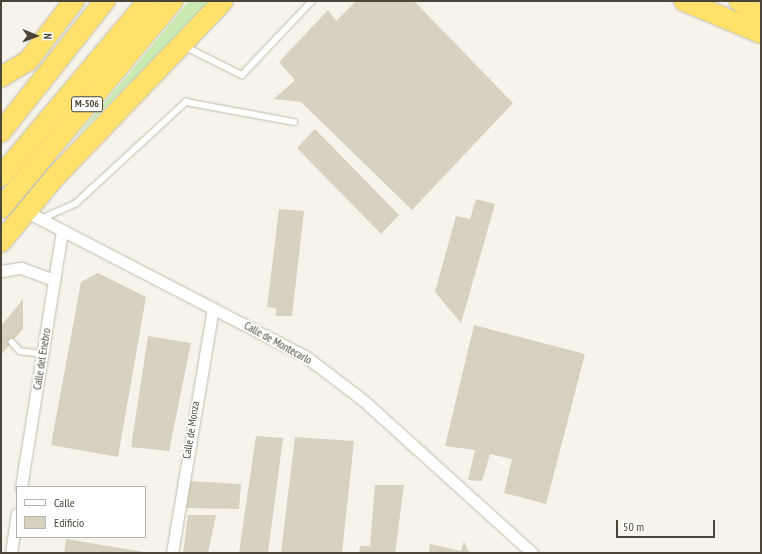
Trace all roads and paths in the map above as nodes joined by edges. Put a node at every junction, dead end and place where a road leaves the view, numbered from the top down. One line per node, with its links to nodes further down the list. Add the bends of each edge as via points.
1 (74, 1): 14 (highway, via 28,61)
2 (105, 1): 17 (highway)
3 (148, 1): 20 (highway, M-506)
4 (173, 1): 22 (highway, M-506)
5 (223, 1): 11 (highway)
6 (228, 1): 11 (highway)
7 (312, 1): 13 (lane, via 242,75)
8 (684, 1): 12 (highway)
9 (740, 1): 10 (highway)
10 (761, 17)
11 (204, 22): 13 (highway)
12 (761, 33)
13 (182, 45): 15 (highway)
14 (1, 77)
15 (123, 107): 18 (lane); 21 (highway)
16 (294, 122): 23 (lane, via 186,102 75,204)
17 (1, 132)
18 (106, 135)
19 (74, 170): 21 (lane)
20 (1, 176)
21 (55, 177): 23 (highway)
22 (1, 208)
23 (34, 215): 24 (street, Calle de Montecarlo); 25 (highway)
24 (62, 231): 27 (street, Calle del Enebro); 28 (street, Calle de Montecarlo)
25 (1, 242)
26 (1, 270): 27 (street, via 21,268)
27 (54, 280): 30 (street, Calle del Enebro)
28 (213, 308): 34 (street, Calle de Monza); 35 (street, Calle de Montecarlo, via 305,356 364,401)
29 (12, 342): 30 (lane, via 20,351)
30 (42, 354): 31 (street, Calle del Enebro)
31 (21, 486)
32 (16, 519): 33 (street)
33 (10, 553)
34 (172, 553)
35 (532, 553)

